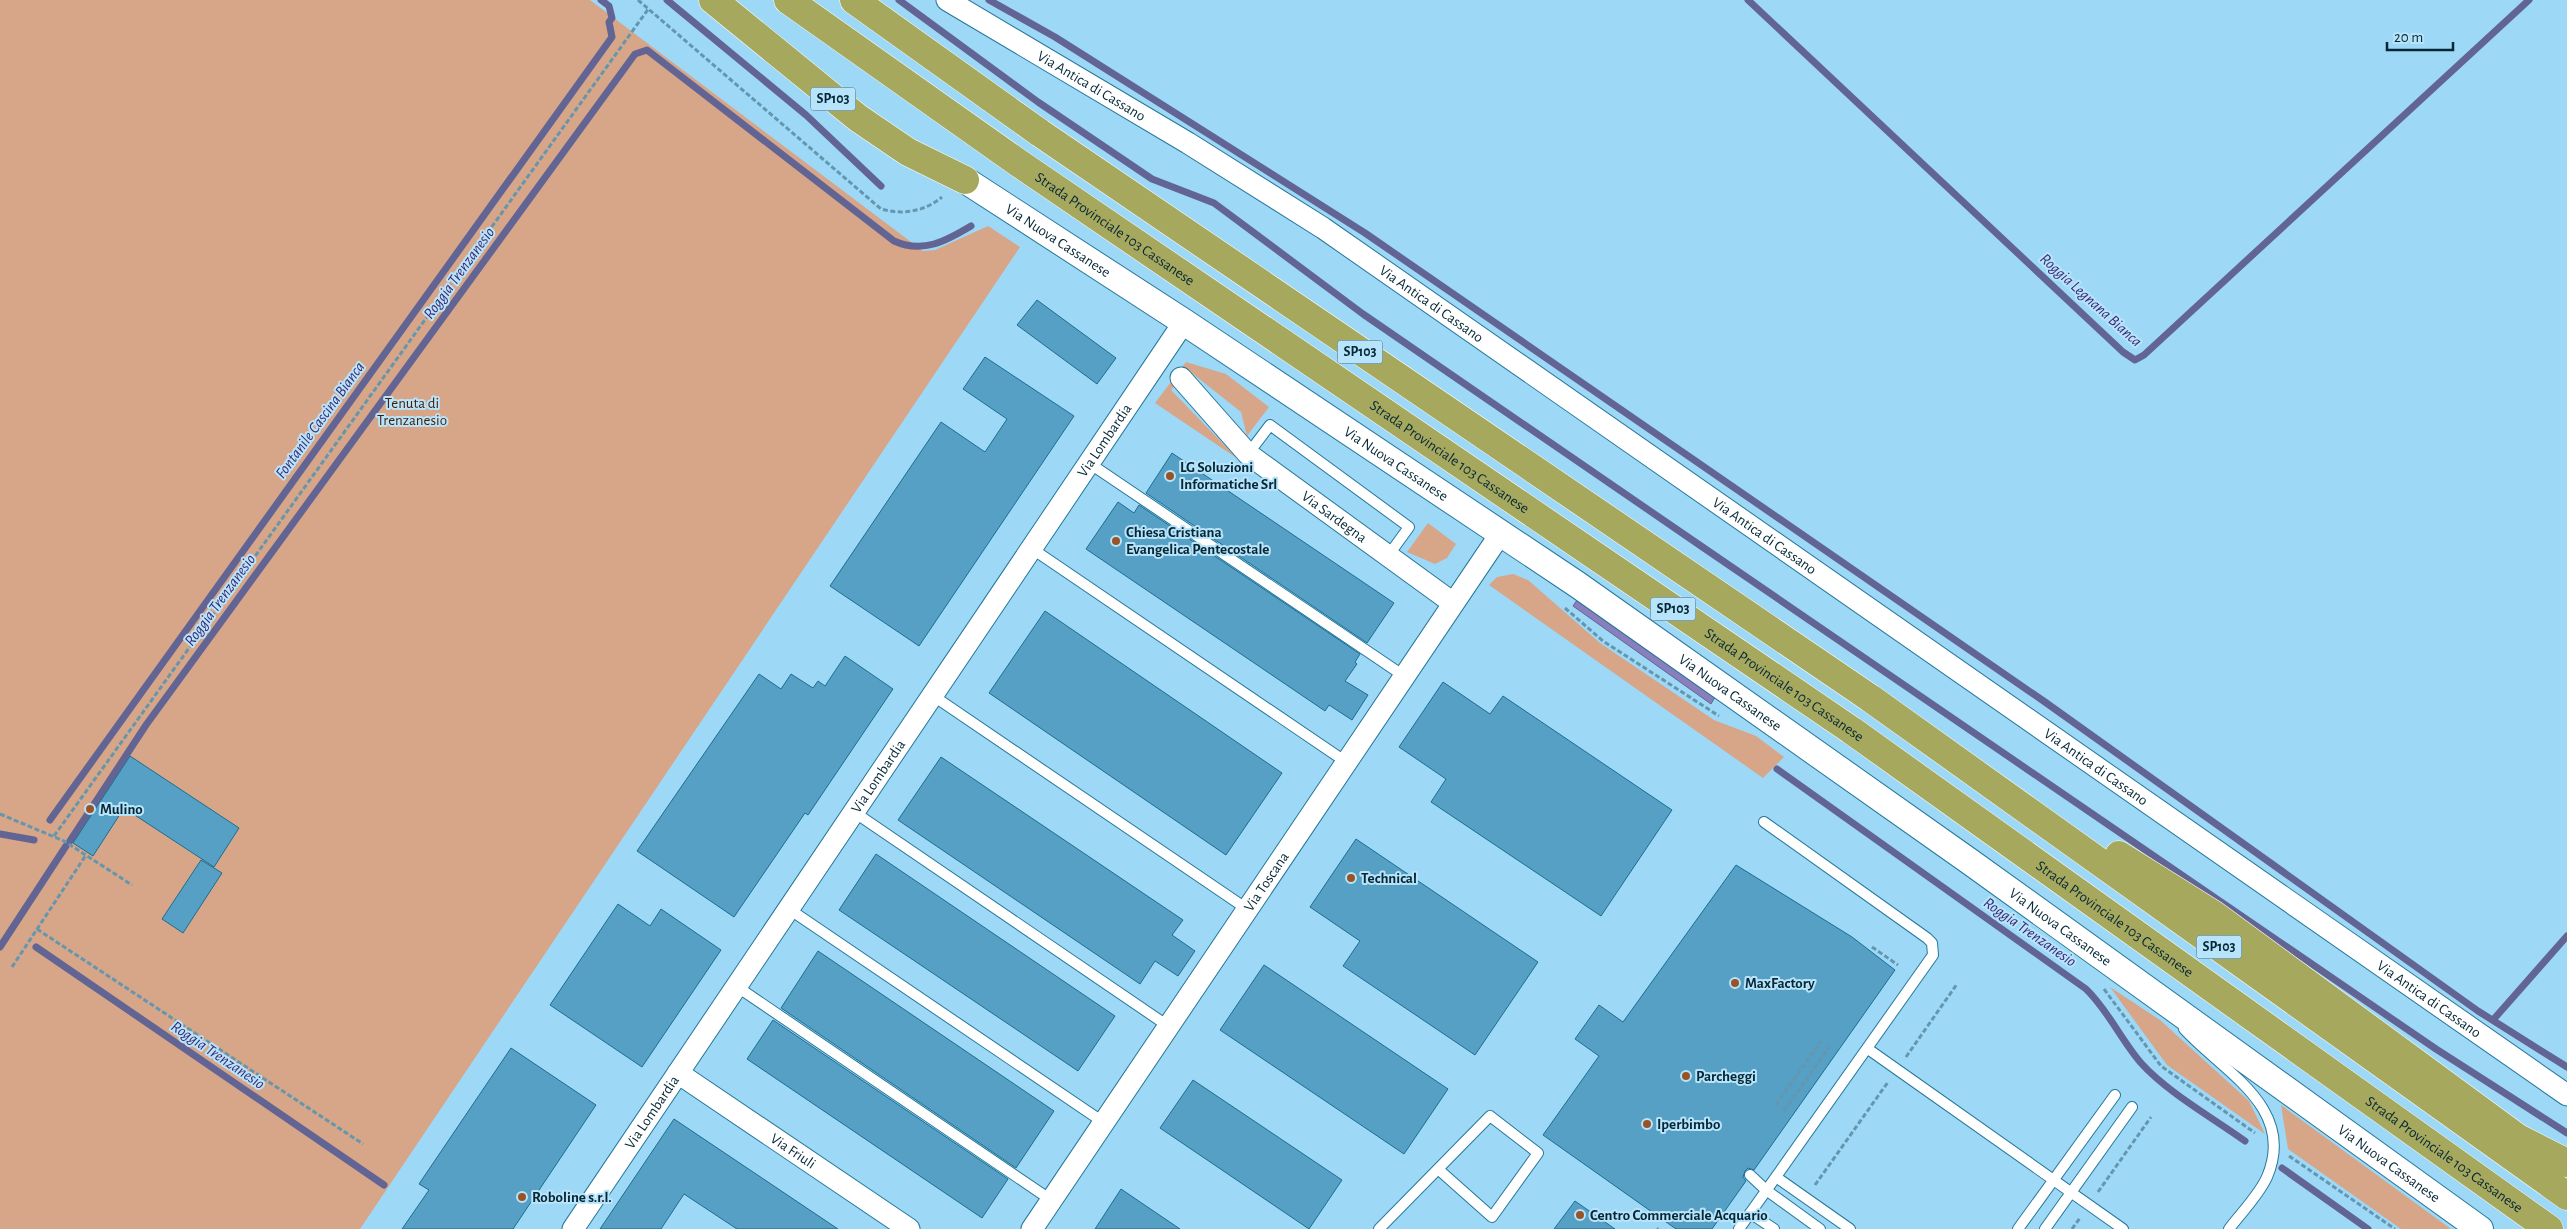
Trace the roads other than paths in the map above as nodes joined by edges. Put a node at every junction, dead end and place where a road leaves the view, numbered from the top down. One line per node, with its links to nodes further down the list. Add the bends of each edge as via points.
1 (713, 0): 5 (highway, SP103, via 858,118 908,152)
2 (788, 0): 54 (highway, Strada Provinciale 103 Cassanese / SP103, via 1020,164 1851,730)
3 (854, 0): 16 (highway, SP103, via 1048,139)
4 (947, 0): 28 (street, Via Antica di Cassano, via 1188,143 1323,228)
5 (965, 180): 6 (street, Via Nuova Cassanese / SP103)
6 (1184, 322): 9 (street, Via Lombardia); 10 (street, Via Nuova Cassanese / SP103)
7 (1182, 378): 8 (street, Via Sardegna)
8 (1248, 454): 12 (street, Via Sardegna); 12 (lane, via 1270,425 1409,527)
9 (1089, 462): 11 (street, Via Lombardia); 14 (lane)
10 (1501, 533): 13 (street, Via Toscana); 23 (street, Via Nuova Cassanese / SP103, via 1961,855)
11 (1032, 548): 15 (street, Via Lombardia); 17 (lane)
12 (1388, 556): 13 (street, Via Sardegna)
13 (1453, 603): 14 (street, Via Toscana)
14 (1404, 676): 17 (street, Via Toscana)
15 (932, 695): 18 (street, Via Lombardia); 20 (lane)
16 (1870, 698): 31 (highway, SP103, via 2213,914 2518,1138); 38 (highway, SP103)
17 (1346, 762): 20 (street, Via Toscana)
18 (854, 812): 21 (street, Via Lombardia); 24 (lane)
19 (1764, 822): 25 (lane, via 1932,943 1933,955 1929,964)
20 (1247, 908): 24 (street, Via Toscana)
21 (788, 909): 22 (street, Via Lombardia); 30 (lane)
22 (736, 986): 26 (street, Via Lombardia); 39 (lane)
23 (2155, 996): 52 (lane, via 2203,1050 2255,1095 2269,1121 2273,1145 2266,1179); 53 (street, Via Nuova Cassanese)
24 (1168, 1026): 30 (street, Via Toscana)
25 (1868, 1049): 34 (lane); 35 (lane)
26 (678, 1073): 42 (street, Via Lombardia); 43 (street, Via Friuli)
27 (2115, 1095): 35 (lane)
28 (2567, 1095)
29 (2132, 1107): 37 (lane)
30 (1103, 1122): 39 (street, Via Toscana)
31 (2567, 1163)
32 (1438, 1169): 32 (lane, via 1492,1217 1538,1153 1490,1116); 45 (lane)
33 (1750, 1175): 36 (lane)
34 (1776, 1177): 36 (lane); 48 (lane)
35 (2054, 1180): 37 (lane); 49 (lane)
36 (1766, 1190): 40 (lane); 41 (lane)
37 (2071, 1192): 50 (lane); 51 (lane)
38 (2567, 1196)
39 (1051, 1200): 44 (street, Via Toscana)
40 (1750, 1213): 46 (lane); 47 (lane)
41 (1816, 1226)
42 (573, 1229)
43 (909, 1229)
44 (1032, 1229)
45 (1379, 1229)
46 (1739, 1229)
47 (1774, 1229)
48 (1850, 1229)
49 (2018, 1229)
50 (2044, 1229)
51 (2123, 1229)
52 (2229, 1229)
53 (2480, 1229)
54 (2549, 1229)

